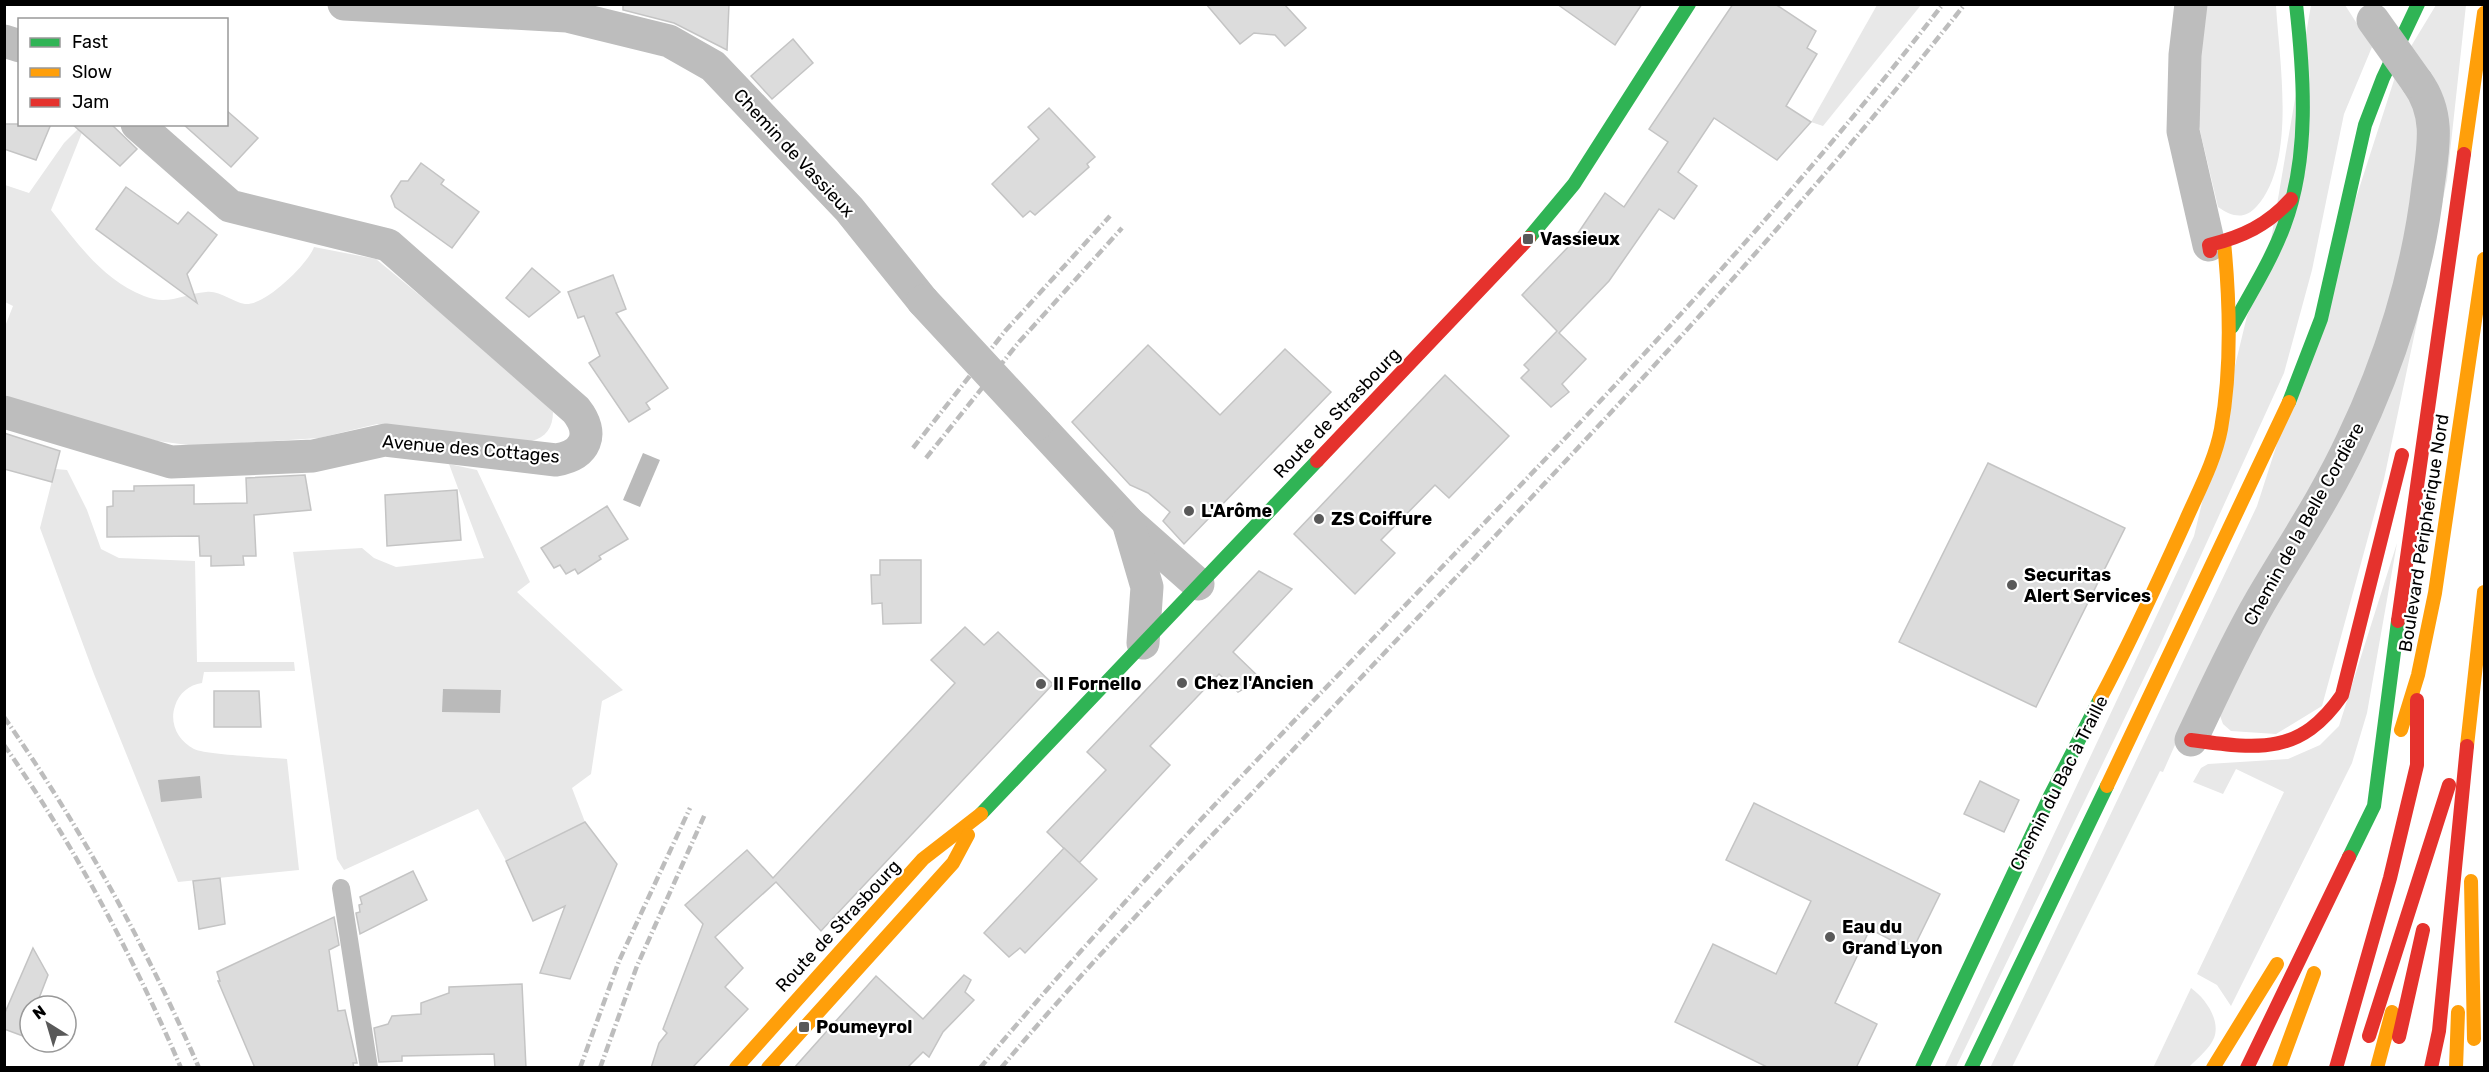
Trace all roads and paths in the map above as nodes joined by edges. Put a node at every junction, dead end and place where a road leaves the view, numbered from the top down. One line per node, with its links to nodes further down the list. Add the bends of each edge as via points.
1 (344, 4): 23 (street, Chemin de Vassieux, bridge, via 567,16 669,41 713,66 849,209 923,301)
2 (1689, 4): 24 (main road, Route de Strasbourg, via 1552,212)
3 (2191, 4): 10 (street, Chemin du Bac à Traille, via 2183,131)
4 (2296, 4): 9 (main road, via 2302,94 2300,149)
5 (2418, 4): 46 (main road, via 2365,125 2321,319 2282,424)
6 (2367, 12): 29 (street, Chemin de la Belle Cordière, bridge, via 2430,105 2435,131 2416,257 2370,401 2329,485 2231,656)
7 (2484, 13): 13 (main road)
8 (139, 126): 18 (street, Avenue des Cottages, via 230,206 388,245 576,410 585,421 586,436 581,449 568,458 556,460 379,440 314,456 171,462)
9 (2291, 199): 10 (main road, via 2254,232); 12 (main road, via 2282,229)
10 (2216, 244): 12 (main road, Chemin du Bac à Traille)
11 (2484, 260): 27 (main road, Boulevard Périphérique Nord, via 2435,593)
12 (2239, 274): 14 (main road, Chemin du Bac à Traille); 15 (main road, Chemin du Bac à Traille); 15 (main road)
13 (2440, 320): 19 (main road); 30 (main road)
14 (2214, 325)
15 (2229, 332): 22 (main road, Chemin du Bac à Traille, via 2221,430)
16 (2213, 377): 17 (main road)
17 (2211, 398)
18 (4, 412)
19 (2412, 414)
20 (2206, 429): 22 (main road, Chemin du Bac à Traille)
21 (2407, 437): 29 (main road, via 2342,695 2330,717 2304,736 2284,743 2239,747)
22 (2194, 499): 45 (main road, Chemin du Bac à Traille, via 2139,625 2050,796)
23 (1128, 522): 24 (street, Chemin de Vassieux); 26 (street, Chemin de Vassieux, via 1147,586)
24 (1198, 584): 26 (main road, Route de Strasbourg)
25 (2484, 592): 28 (main road)
26 (1143, 643): 31 (main road, Route de Strasbourg)
27 (2418, 675): 30 (main road, Boulevard Périphérique Nord); 53 (main road, via 2417,765 2390,878)
28 (2469, 723): 32 (main road); 35 (main road); 39 (main road, via 2476,1056); 41 (main road); 54 (main road); 56 (main road, via 2439,1031); 57 (main road)
29 (2191, 740)
30 (2374, 806): 34 (main road, Boulevard Périphérique Nord); 36 (main road, Boulevard Périphérique Nord); 37 (main road, Boulevard Périphérique Nord); 48 (main road, Boulevard Périphérique Nord); 49 (main road); 50 (main road, Boulevard Périphérique Nord)
31 (976, 820): 43 (main road, Route de Strasbourg, via 923,859); 44 (main road, Route de Strasbourg, via 953,863)
32 (2433, 884)
33 (341, 888): 42 (lane)
34 (2346, 897)
35 (2432, 914): 40 (main road); 55 (main road)
36 (2295, 935)
37 (2327, 937)
38 (2283, 955): 47 (main road)
39 (2484, 1003)
40 (2414, 1033)
41 (2366, 1045)
42 (369, 1068)
43 (736, 1068)
44 (768, 1068)
45 (1922, 1068)
46 (1971, 1068)
47 (2213, 1068)
48 (2229, 1068)
49 (2247, 1068)
50 (2262, 1068)
51 (2279, 1068): 52 (main road, via 2322,962)
52 (2294, 1068)
53 (2336, 1068)
54 (2378, 1068)
55 (2392, 1068)
56 (2431, 1068)
57 (2456, 1068)

